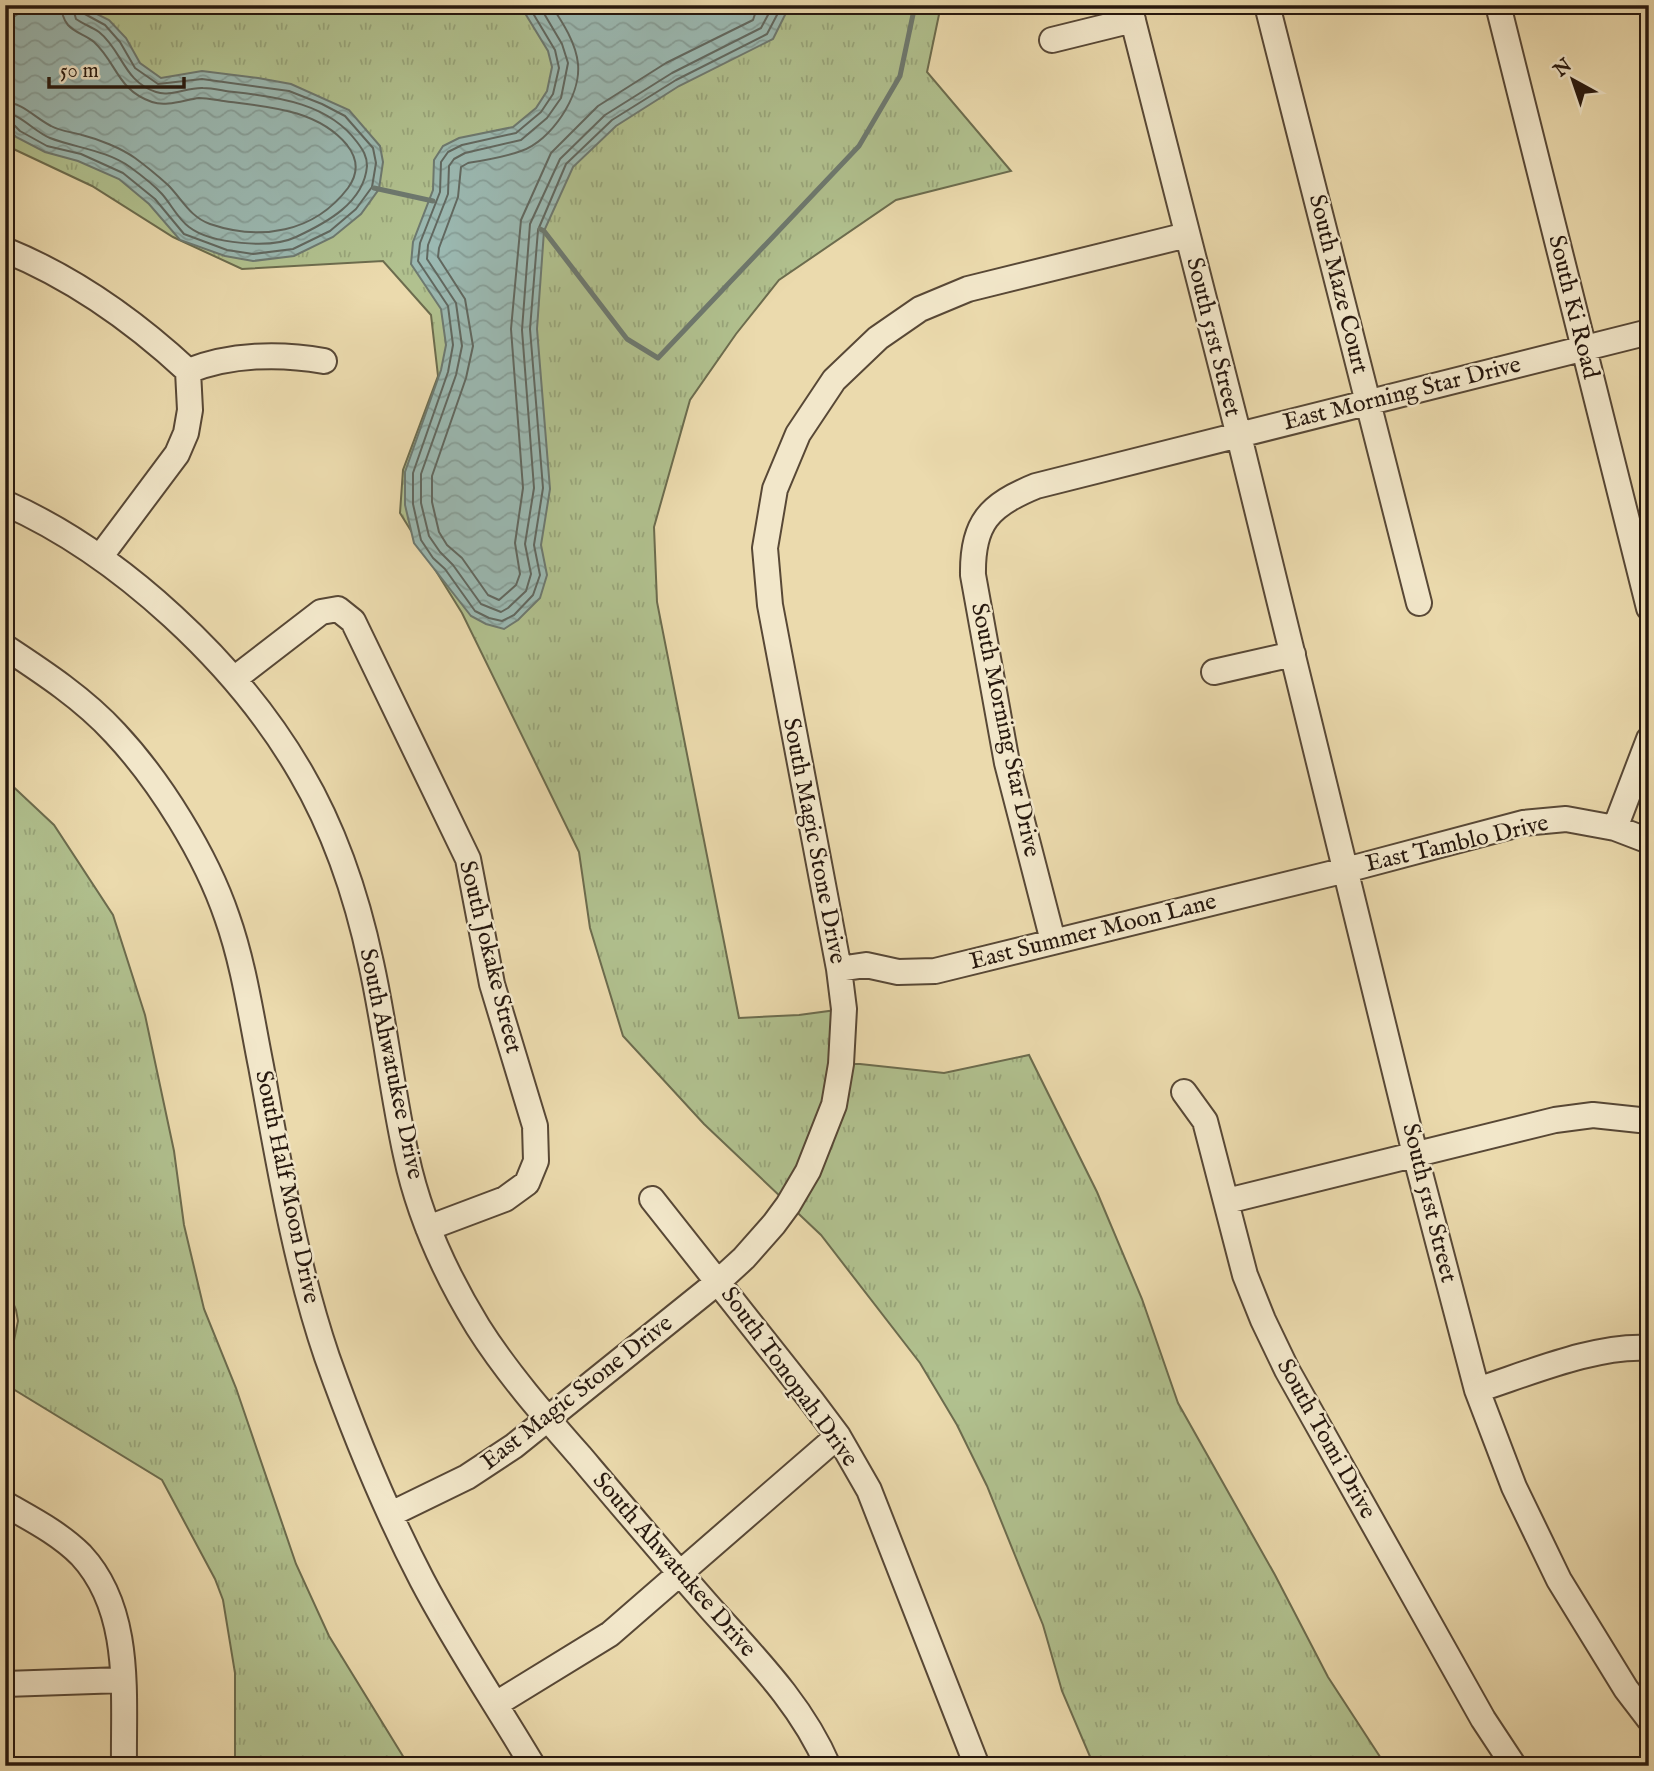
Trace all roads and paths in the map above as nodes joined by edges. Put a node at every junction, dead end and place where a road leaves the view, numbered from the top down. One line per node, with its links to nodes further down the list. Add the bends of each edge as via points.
1 (1268, 5): 11 (street, South Maze Court)
2 (1498, 5): 8 (street, South Ki Road)
3 (1131, 12): 4 (street, South 51st Street); 5 (street, South 51st Street)
4 (1052, 40)
5 (1187, 235): 12 (street, South 51st Street); 27 (street, South Magic Stone Drive, via 968,289 920,309 878,338 834,380 798,435 775,489 765,548 770,605)
6 (5, 250): 10 (street, via 91,294 153,338)
7 (1649, 332): 8 (street, East Morning Star Drive)
8 (1584, 349): 11 (street, East Morning Star Drive); 17 (street, South Ki Road)
9 (324, 361): 10 (street, via 238,358)
10 (188, 371): 15 (street, via 190,410 177,454)
11 (1368, 402): 12 (street, East Morning Star Drive); 16 (street, South Maze Court)
12 (1239, 436): 14 (street, East Morning Star Drive, via 1035,486 1007,498); 19 (street, South 51st Street)
13 (5, 503): 15 (street, South Ahwatukee Drive, via 32,514)
14 (984, 519): 26 (street, South Morning Star Drive, via 972,548 973,575 1007,763)
15 (100, 558): 21 (street, South Ahwatukee Drive, via 166,609)
16 (1419, 603)
17 (1649, 608)
18 (5, 647): 40 (street, South Half Moon Drive, via 115,733 159,789 200,853 227,916 244,981 304,1280 357,1438)
19 (1293, 654): 20 (street); 25 (street, South 51st Street)
20 (1214, 672)
21 (234, 680): 33 (street, South Ahwatukee Drive, via 302,773 344,867 371,963 406,1159); 33 (street, South Jokake Street, via 321,612 338,609 353,621 468,859 492,984 535,1126 536,1161 527,1183 505,1199)
22 (1649, 739): 23 (street)
23 (1615, 828): 24 (street, East Tamblo Drive); 25 (street, East Tamblo Drive, via 1566,819 1523,824)
24 (1649, 841)
25 (1346, 870): 26 (street, East Summer Moon Lane); 30 (street, South 51st Street)
26 (1053, 941): 27 (street, East Summer Moon Lane, via 935,971 898,972 866,965)
27 (839, 969): 34 (street, South Magic Stone Drive, via 844,1009 834,1105 808,1171 788,1205 752,1250)
28 (1184, 1092): 32 (street, South Tomi Drive, via 1205,1121)
29 (1649, 1121): 30 (street, via 1594,1115 1568,1118)
30 (1415, 1154): 32 (street); 36 (street, South 51st Street)
31 (652, 1199): 34 (street, South Tonopah Drive)
32 (1227, 1200): 50 (street, South Tomi Drive, via 1245,1275 1287,1370 1483,1719)
33 (428, 1228): 37 (street, South Ahwatukee Drive, via 479,1328)
34 (719, 1281): 37 (street, East Magic Stone Drive); 38 (street, South Tonopah Drive)
35 (1649, 1348): 36 (street, via 1598,1352)
36 (1477, 1390): 45 (street, South 51st Street, via 1514,1486 1559,1580)
37 (548, 1419): 40 (street, East Magic Stone Drive, via 467,1477); 41 (street, South Ahwatukee Drive)
38 (838, 1436): 41 (street); 49 (street, South Tonopah Drive, via 869,1490)
39 (5, 1504): 42 (street, via 55,1533 82,1556 104,1589 119,1627)
40 (391, 1514): 44 (street, South Half Moon Drive, via 422,1580)
41 (679, 1573): 44 (street, via 610,1634); 46 (street, South Ahwatukee Drive, via 784,1691 808,1724)
42 (123, 1680): 43 (street); 47 (street)
43 (5, 1684)
44 (496, 1704): 48 (street, South Half Moon Drive)
45 (1649, 1718)
46 (824, 1764)
47 (124, 1766)
48 (533, 1766)
49 (977, 1766)
50 (1514, 1766)

